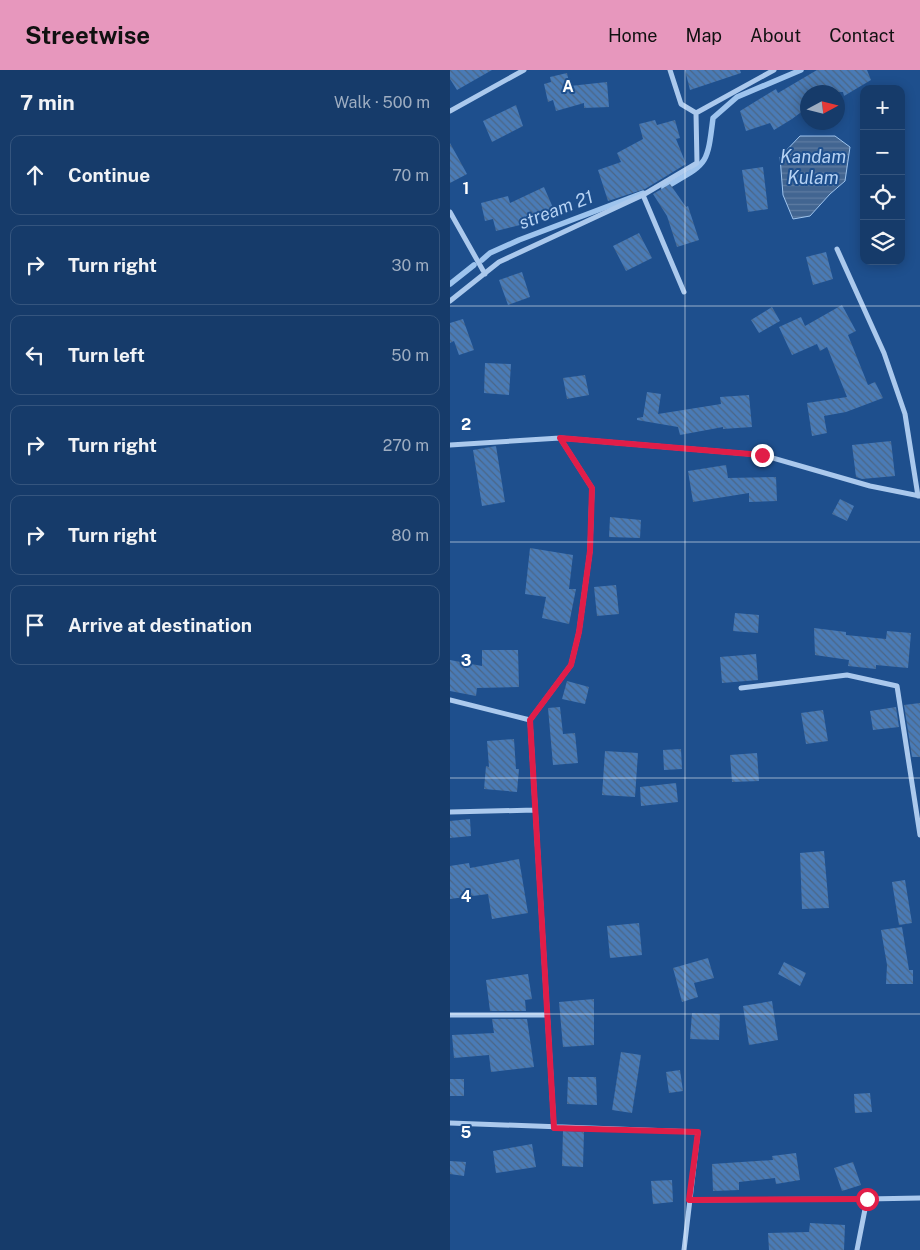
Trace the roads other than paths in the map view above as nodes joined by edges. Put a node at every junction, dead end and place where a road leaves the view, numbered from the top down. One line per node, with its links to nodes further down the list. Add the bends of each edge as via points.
1 (524, 70): 4 (street)
2 (670, 70): 5 (street, via 681,104)
3 (774, 70): 5 (street)
4 (450, 112)
5 (696, 112): 6 (street, via 696,163)
6 (642, 196): 9 (street, via 499,262); 10 (street)
7 (450, 212): 9 (street)
8 (837, 249): 14 (street, via 884,353 905,414)
9 (485, 274): 11 (street)
10 (684, 292)
11 (450, 301)
12 (560, 438): 13 (street); 14 (street, via 762,455 870,486); 17 (street, via 592,488 590,551 571,665)
13 (450, 445)
14 (919, 496)
15 (741, 688): 20 (street, via 847,674 897,686)
16 (450, 700): 17 (street)
17 (530, 720): 18 (street)
18 (535, 810): 19 (street); 22 (street)
19 (450, 812)
20 (920, 835)
21 (450, 1015): 22 (street)
22 (548, 1015): 24 (street)
23 (450, 1123): 24 (street)
24 (554, 1128): 27 (street, via 698,1132)
25 (920, 1198): 26 (street)
26 (867, 1199): 27 (street); 29 (street)
27 (689, 1200): 28 (street)
28 (684, 1250)
29 (857, 1250)

